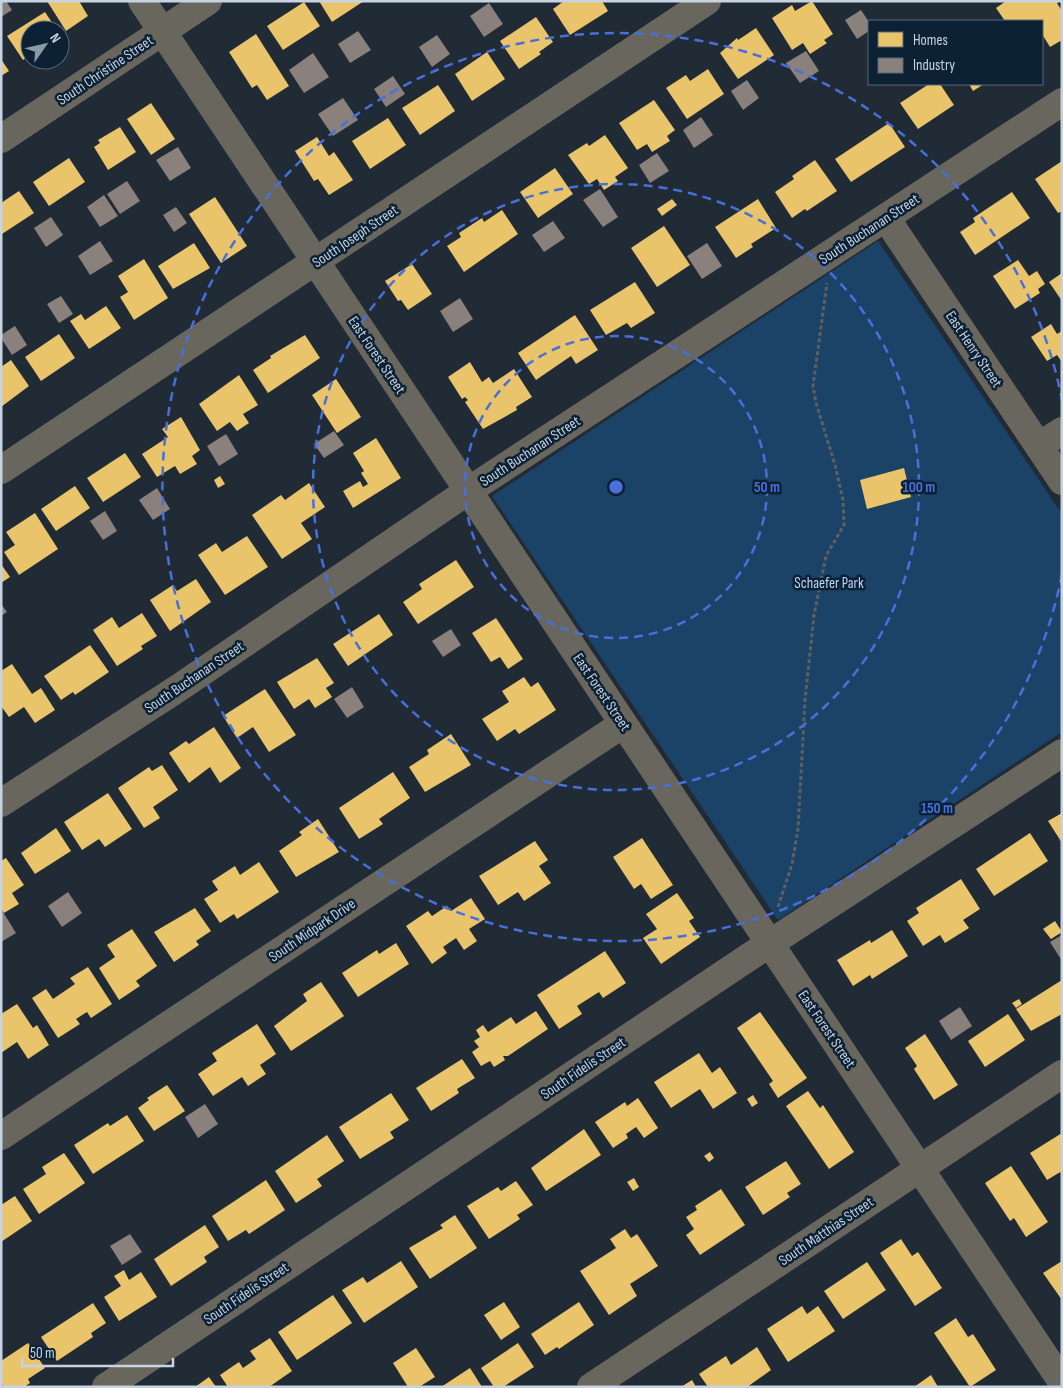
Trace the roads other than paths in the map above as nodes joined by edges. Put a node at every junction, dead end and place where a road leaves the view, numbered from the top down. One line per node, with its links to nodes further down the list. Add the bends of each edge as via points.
1 (142, 1): 4 (street, East Forest Street)
2 (208, 1): 4 (street, South Christine Street)
3 (707, 1): 8 (street, South Joseph Street)
4 (162, 32): 6 (street, South Christine Street); 8 (street, East Forest Street)
5 (1062, 102): 7 (street, South Buchanan Street)
6 (1, 139)
7 (886, 218): 10 (street, East Henry Street); 13 (street, South Buchanan Street)
8 (315, 263): 11 (street, South Joseph Street); 13 (street, East Forest Street)
9 (1062, 431): 10 (street)
10 (1039, 446): 12 (street, East Henry Street)
11 (1, 470)
12 (1062, 481)
13 (468, 491): 14 (street, East Forest Street); 16 (street, South Buchanan Street, via 177,689)
14 (623, 724): 17 (street, East Forest Street); 19 (street, South Midpark Drive)
15 (1062, 753): 17 (street, South Fidelis Street)
16 (1, 803)
17 (770, 943): 20 (street, East Forest Street); 22 (street, South Fidelis Street)
18 (1062, 1074): 20 (street, South Matthias Street)
19 (1, 1136)
20 (920, 1169): 21 (street, East Forest Street); 23 (street, South Matthias Street)
21 (1062, 1383): 24 (street)
22 (106, 1387)
23 (591, 1387)
24 (1056, 1387)

